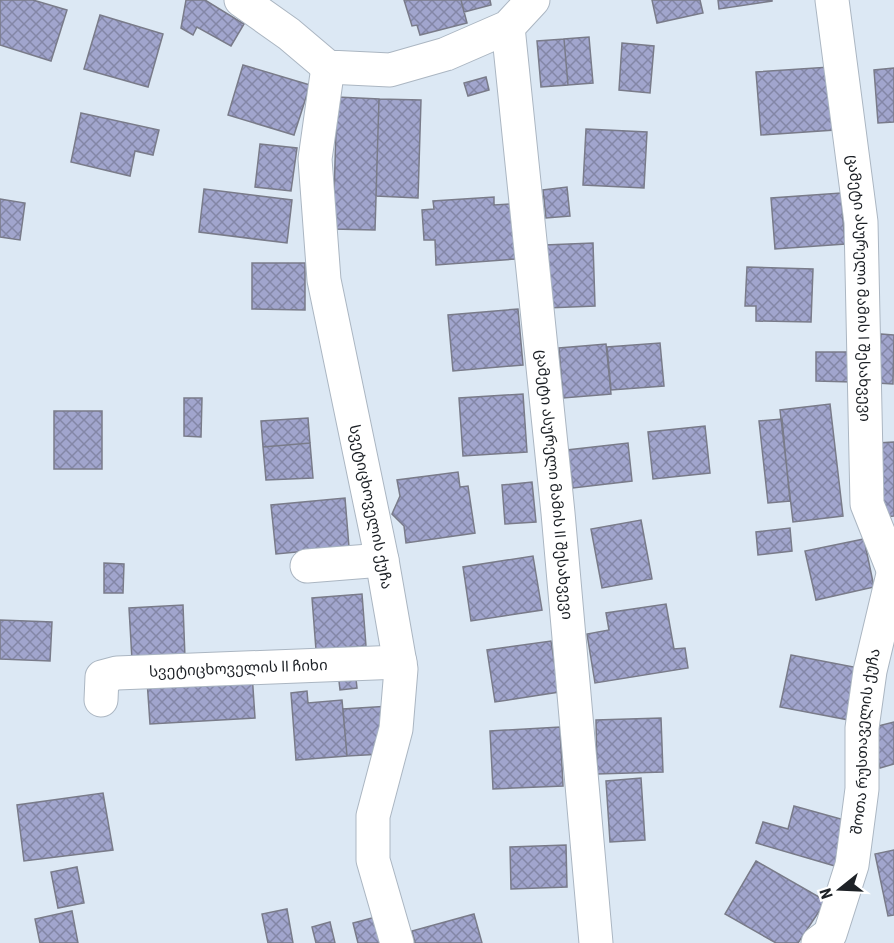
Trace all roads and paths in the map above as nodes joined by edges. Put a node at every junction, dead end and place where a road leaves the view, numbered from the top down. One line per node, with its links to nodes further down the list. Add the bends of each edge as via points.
1 (241, 0): 6 (street)
2 (279, 0): 6 (street)
3 (533, 0): 5 (street)
4 (832, 0): 10 (street, ცამეტი ასურელი მამის I შესახვევი, via 861,222 867,504)
5 (508, 27): 7 (street, via 446,54 390,70); 14 (street, ცამეტი ასურელი მამის II შესახვევი, via 558,513)
6 (290, 34): 7 (street)
7 (328, 67): 8 (street, სვეტიცხოველის ქუჩა, via 315,159 324,280)
8 (382, 560): 9 (street); 11 (street, სვეტიცხოველის ქუჩა)
9 (308, 566)
10 (894, 571): 15 (street, შოთა რუსთაველის ქუჩა, via 870,671 852,865 830,934)
11 (400, 662): 12 (street, სვეტიცხოველის II ჩიხი, via 117,673 102,677); 13 (street, სვეტიცხოველის ქუჩა, via 396,729 372,816 374,860)
12 (101, 700)
13 (397, 943)
14 (596, 943)
15 (818, 943)

